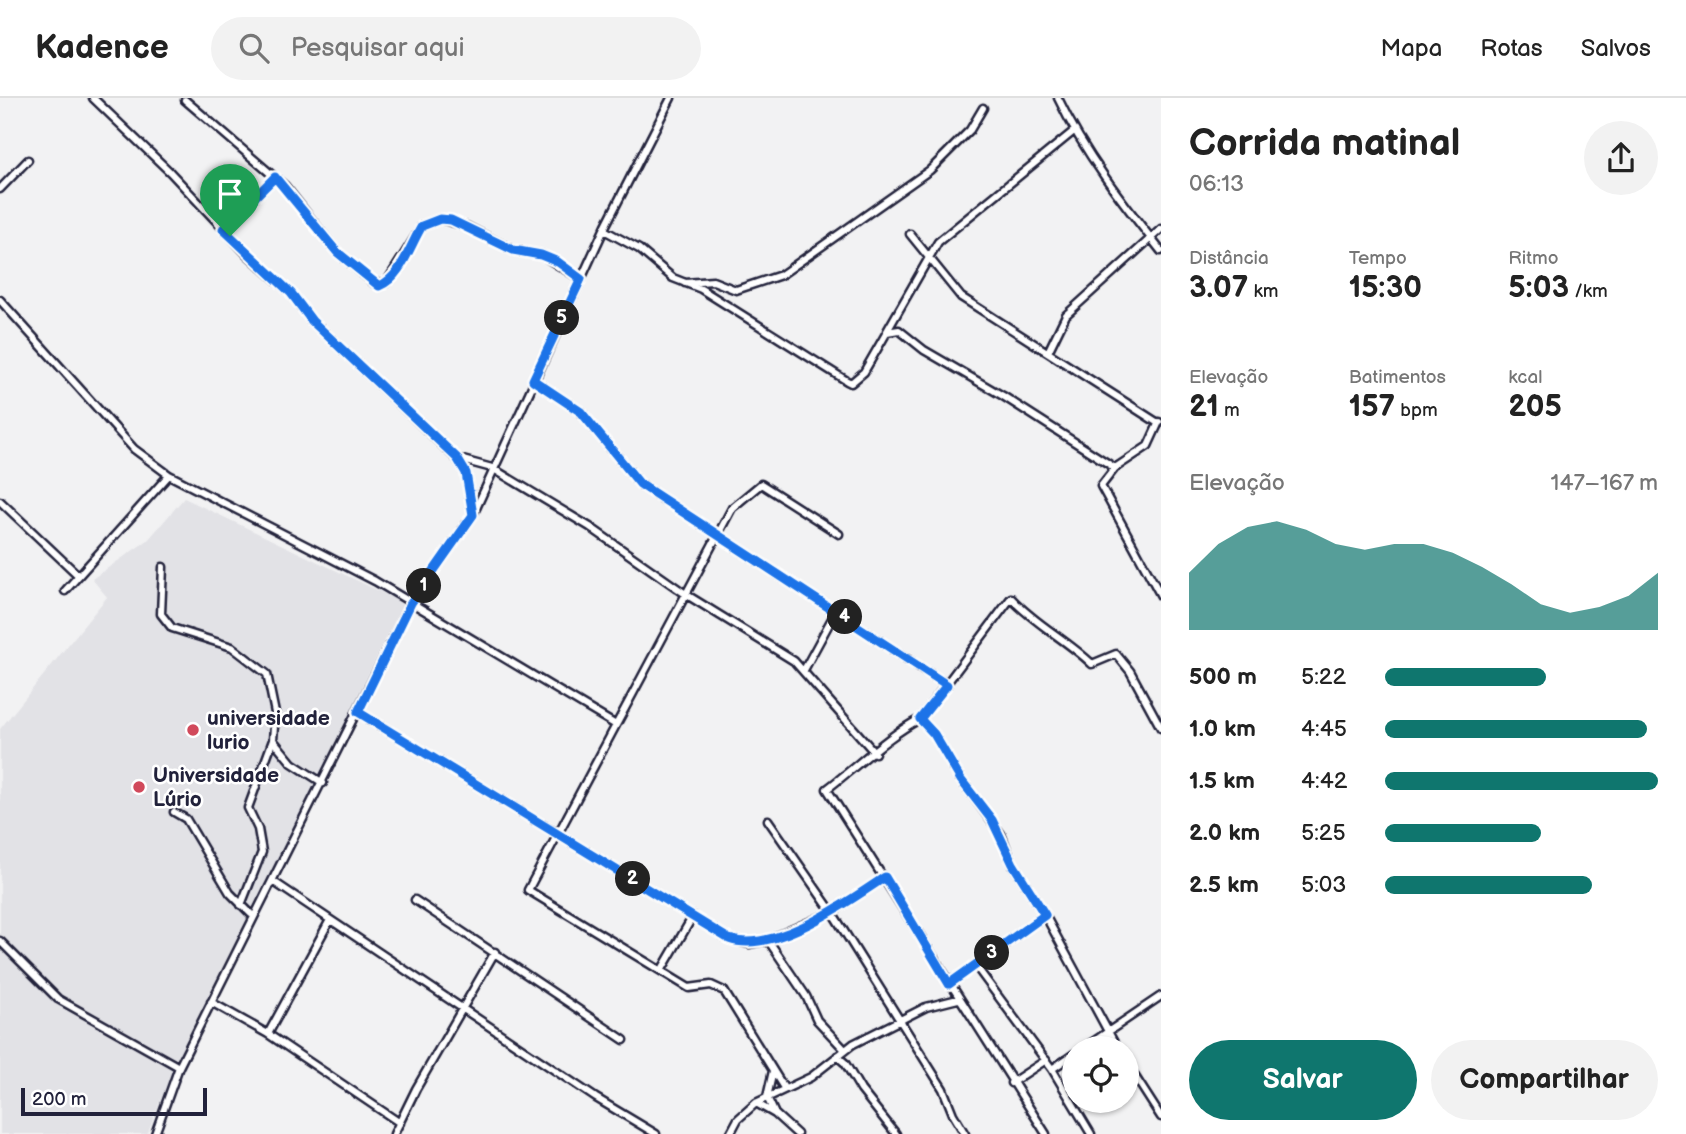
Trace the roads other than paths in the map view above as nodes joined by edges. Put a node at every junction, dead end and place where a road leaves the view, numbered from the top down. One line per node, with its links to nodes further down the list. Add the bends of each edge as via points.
1 (93, 98): 10 (street)
2 (671, 98): 12 (street)
3 (1058, 98): 6 (street)
4 (185, 100): 8 (street)
5 (983, 107): 18 (street, via 970,131 930,170 781,275 736,290 713,281)
6 (1074, 131): 14 (street); 16 (street, via 938,242)
7 (29, 160): 9 (street)
8 (275, 177): 10 (street); 17 (street, via 337,252 379,286 405,258 422,226 440,219 466,226 513,250 541,255)
9 (0, 188)
10 (223, 229): 26 (street, via 291,293 312,321)
11 (1161, 229): 14 (street)
12 (604, 230): 17 (street); 18 (street, via 639,249)
13 (910, 234): 16 (street)
14 (1151, 238): 15 (street); 23 (street, via 1066,315)
15 (1161, 251)
16 (930, 258): 22 (street); 23 (street, via 961,297)
17 (581, 279): 24 (street)
18 (683, 283): 22 (street, via 710,294 851,383 864,372)
19 (0, 300): 20 (street)
20 (8, 308): 21 (street); 29 (street, via 134,449)
21 (0, 315)
22 (887, 332): 28 (street, via 899,330)
23 (1048, 352): 25 (street)
24 (533, 380): 27 (street); 32 (street, via 581,412 640,484)
25 (1160, 422): 28 (street, via 1148,446)
26 (457, 458): 27 (street); 31 (street, via 466,473)
27 (492, 468): 31 (street); 37 (street, via 640,559)
28 (1115, 468): 38 (street, via 1101,486)
29 (169, 475): 35 (street); 39 (street)
30 (0, 501): 35 (street)
31 (473, 515): 39 (street)
32 (718, 534): 33 (street, via 732,508 761,484); 37 (street); 40 (street)
33 (839, 534)
34 (163, 567): 47 (street, via 161,614 172,628 232,647 267,674 275,713)
35 (78, 575): 36 (street)
36 (65, 591)
37 (687, 595): 41 (street); 45 (street)
38 (1161, 596)
39 (411, 603): 43 (street); 45 (street)
40 (836, 611): 41 (street); 42 (street)
41 (804, 670): 48 (street)
42 (947, 685): 44 (street); 46 (street, via 1011,598 1032,621 1078,649 1092,664 1115,654 1130,671)
43 (358, 712): 49 (street); 52 (street)
44 (920, 719): 48 (street, via 902,728); 59 (street, via 992,820)
45 (616, 725): 52 (street)
46 (1161, 728)
47 (273, 740): 49 (street, via 292,763); 56 (street, via 248,808 262,852)
48 (875, 753): 53 (street, via 827,789)
49 (323, 783): 54 (street)
50 (174, 812): 56 (street, via 186,820)
51 (768, 820): 57 (street)
52 (557, 832): 60 (street); 66 (street, via 528,890)
53 (885, 877): 57 (street); 67 (street)
54 (274, 882): 61 (street); 70 (street)
55 (415, 901): 64 (street)
56 (241, 905): 58 (street)
57 (832, 912): 62 (street); 72 (street)
58 (251, 914)
59 (1045, 915): 65 (street); 73 (street)
60 (693, 916): 62 (street, via 740,943); 66 (street)
61 (330, 920): 71 (street); 74 (street)
62 (768, 940): 78 (street, via 817,1020)
63 (0, 941): 82 (street, via 58,999)
64 (495, 952): 71 (street); 77 (street)
65 (975, 965): 67 (street); 80 (street)
66 (662, 971): 84 (street, via 689,988 711,985 724,991)
67 (949, 984): 69 (street)
68 (1161, 996): 73 (street)
69 (958, 999): 72 (street, via 926,1007); 85 (street)
70 (211, 1002): 74 (street); 82 (street)
71 (462, 1009): 92 (street); 93 (street)
72 (900, 1023): 78 (street); 99 (street, via 943,1089)
73 (1108, 1032): 75 (street); 76 (street)
74 (268, 1034): 92 (street)
75 (1102, 1036)
76 (1110, 1036)
77 (624, 1040)
78 (845, 1050): 79 (street)
79 (836, 1056): 87 (street, via 811,1077); 98 (street)
80 (1046, 1060): 83 (street); 85 (street)
81 (1062, 1062): 83 (street)
82 (179, 1067): 94 (street)
83 (1052, 1069): 101 (street)
84 (774, 1071): 87 (street); 88 (street)
85 (1011, 1083): 100 (street)
86 (1139, 1083): 91 (street)
87 (784, 1088): 88 (street)
88 (767, 1097): 89 (street); 90 (street)
89 (756, 1103): 90 (street); 96 (street, via 738,1119)
90 (775, 1114): 97 (street)
91 (1161, 1117)
92 (400, 1123): 95 (street)
93 (652, 1133)
94 (155, 1134)
95 (394, 1134)
96 (730, 1134)
97 (797, 1134)
98 (896, 1134)
99 (965, 1134)
100 (1046, 1134)
101 (1091, 1134)

